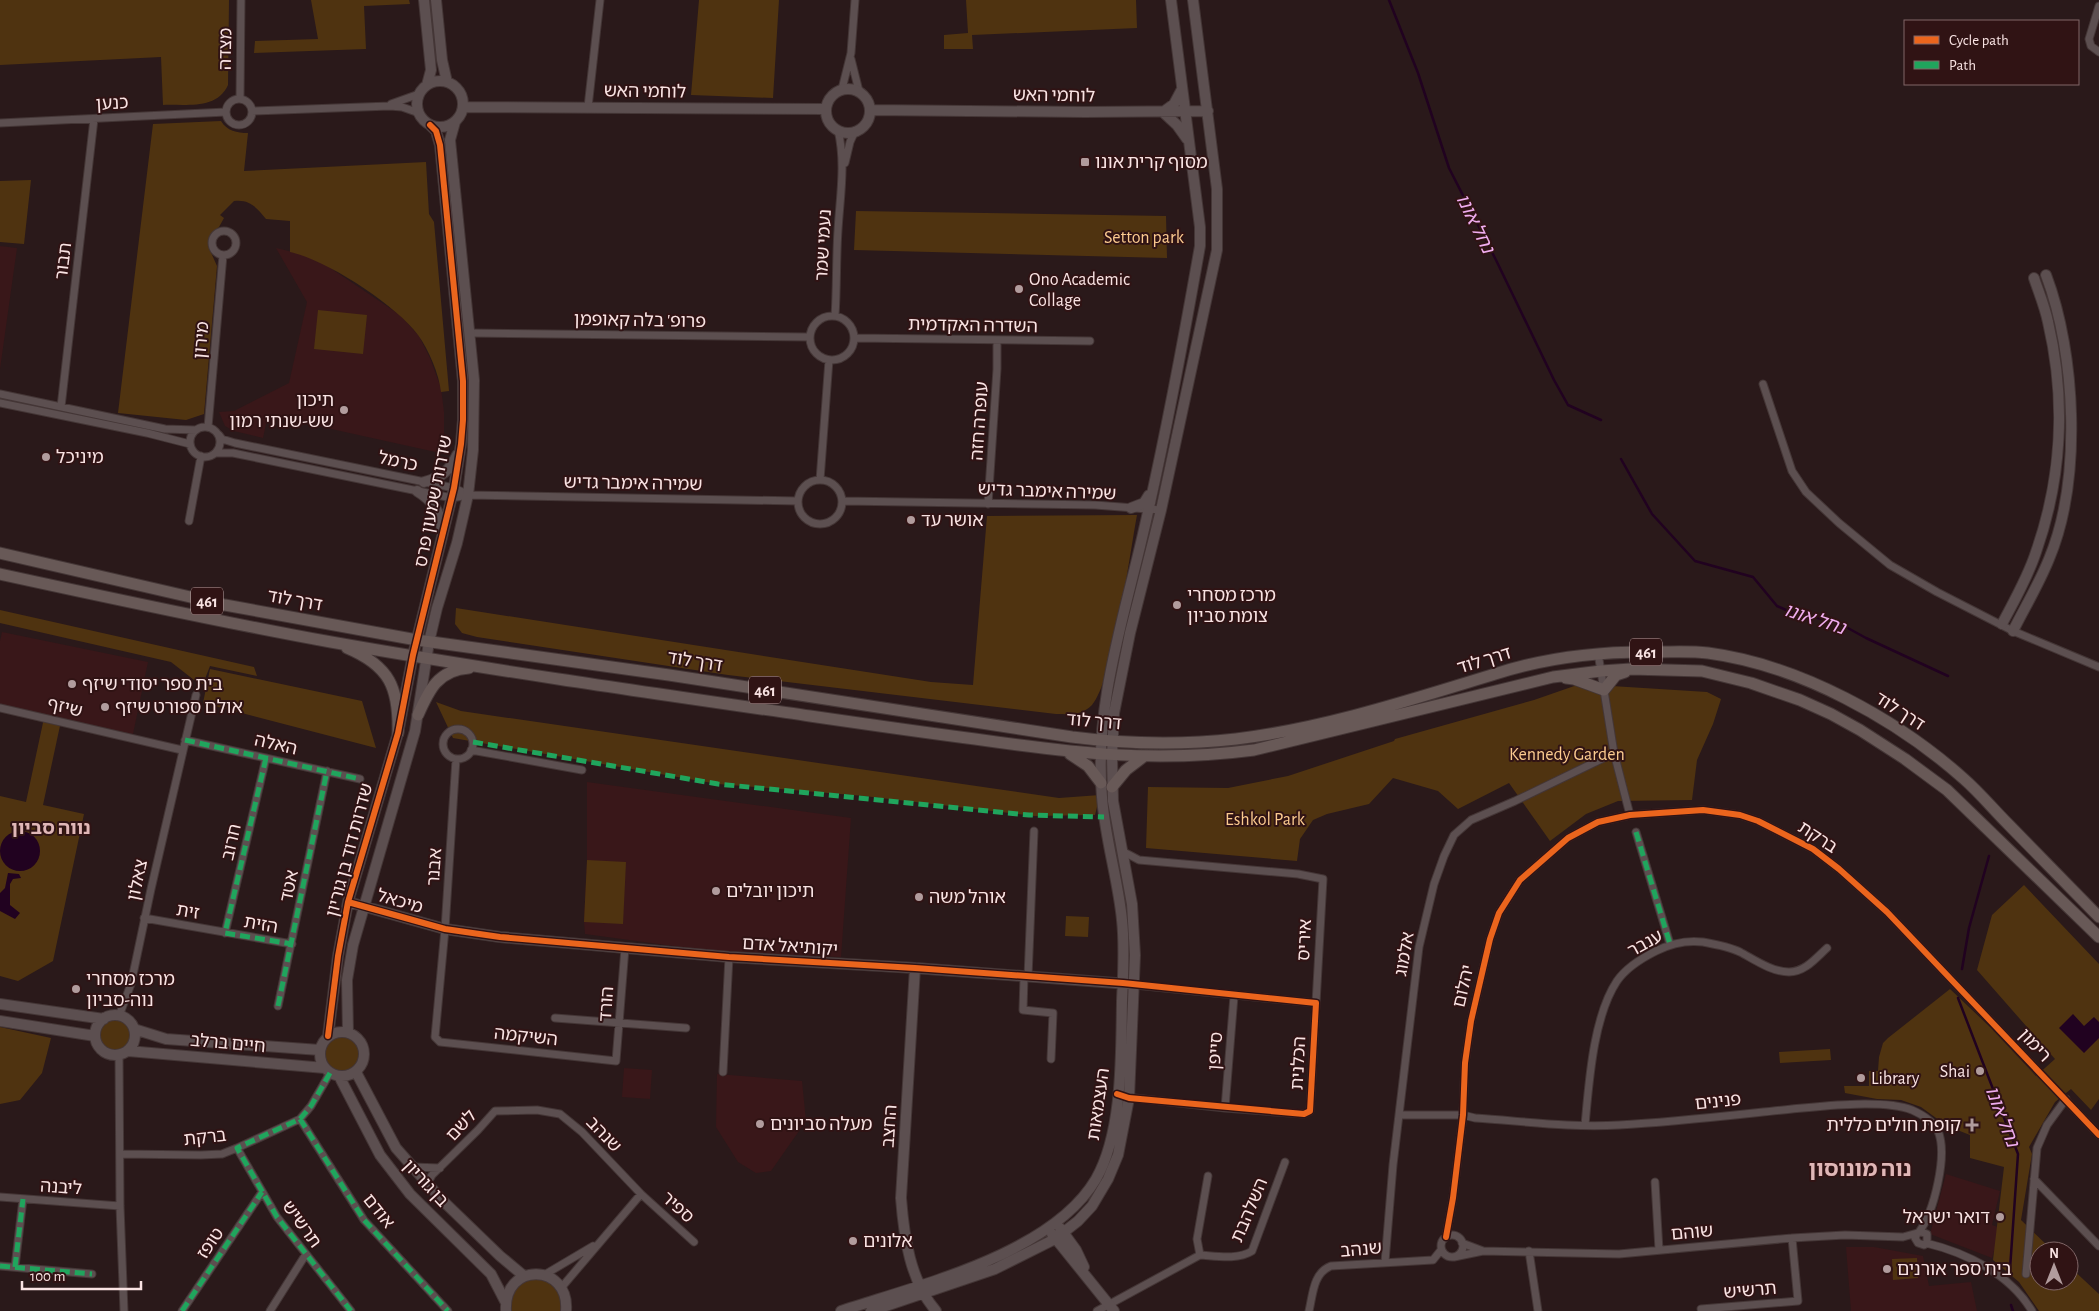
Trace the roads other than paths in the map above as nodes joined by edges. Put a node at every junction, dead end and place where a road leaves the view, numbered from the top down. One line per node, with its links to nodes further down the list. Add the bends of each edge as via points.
1 (241, 0): 17 (street, מצדה)
2 (424, 0): 12 (street, via 431,62)
3 (436, 0): 11 (street, via 442,60)
4 (600, 0): 19 (street)
5 (855, 0): 10 (street)
6 (1171, 0): 14 (street)
7 (1193, 0): 24 (street)
8 (2099, 6): 9 (street, via 2089,39 2091,46)
9 (2099, 52)
10 (851, 53): 13 (street); 15 (street)
11 (448, 82): 12 (street, via 437,81); 20 (street, via 461,94)
12 (427, 85): 16 (street)
13 (842, 89): 15 (street); 21 (street, via 833,95)
14 (1182, 89): 26 (street, via 1174,104); 27 (street)
15 (859, 91): 22 (street, via 867,99)
16 (420, 94): 18 (street); 28 (street, via 417,103)
17 (240, 99): 23 (street, via 250,104); 25 (street, via 230,103)
18 (386, 106): 23 (street); 28 (street)
19 (588, 106): 20 (street, לוחמי האש); 21 (street, לוחמי האש)
20 (463, 107): 31 (street)
21 (826, 109): 33 (street, via 828,120)
22 (870, 110): 26 (street, לוחמי האש); 34 (street, via 867,122)
23 (252, 111): 25 (street, via 250,120 240,125 229,120)
24 (1208, 111): 27 (street, לוחמי האש); 69 (street, via 1217,189 1217,250)
25 (226, 112): 29 (street, כנען)
26 (1162, 112): 27 (street, לוחמי האש); 35 (street)
27 (1185, 112): 35 (street)
28 (419, 113): 32 (street)
29 (94, 119): 30 (street, כנען); 50 (street, תבור)
30 (0, 122)
31 (455, 122): 32 (street, via 445,126); 41 (street, via 451,149)
32 (430, 125): 55 (street, שדרות שמעון פרס, via 440,146 459,340 463,402)
33 (838, 130): 34 (street); 36 (street, נעמי שמר)
34 (855, 131): 36 (street, נעמי שמר)
35 (1188, 141): 60 (street, via 1200,246)
36 (842, 176): 40 (street, נעמי שמר)
37 (223, 255): 51 (street, מירון)
38 (2046, 275): 39 (street); 76 (street, via 2053,292 2070,392 2068,481 2062,520 2050,559)
39 (2034, 278): 75 (street, via 2053,345 2059,405 2059,450 2050,506 2036,553)
40 (835, 316): 42 (street, via 817,321); 43 (street, via 851,326)
41 (470, 333): 42 (street, פרופ' בלה קאופמן); 63 (street, via 475,413)
42 (809, 338): 46 (street, via 817,355)
43 (854, 338): 44 (street, השדרה האקדמית); 46 (street, via 847,355)
44 (998, 340): 45 (street, השדרה האקדמית); 66 (street, עופרה חזה)
45 (1090, 341)
46 (829, 360): 58 (street)
47 (1763, 384): 75 (street, via 1792,472 1806,492 1890,564)
48 (0, 394): 50 (street)
49 (0, 403): 54 (street)
50 (61, 407): 52 (street, via 165,429)
51 (208, 427): 52 (street); 53 (street)
52 (196, 430): 54 (street)
53 (219, 435): 56 (street); 59 (street, כרמל, via 235,443)
54 (190, 444): 57 (street)
55 (460, 447): 59 (street, via 448,470); 62 (street, שדרות שמעון פרס)
56 (216, 453): 57 (street); 61 (street, כרמל, via 233,453)
57 (201, 456): 70 (street)
58 (820, 480): 64 (street, via 806,484); 65 (street, via 835,485)
59 (424, 482): 62 (street, כרמל)
60 (1153, 488): 67 (street, via 1144,503); 68 (street)
61 (417, 491): 62 (street, כרמל); 72 (street, via 435,506 441,520)
62 (453, 493): 63 (street, כרמל); 72 (street, שדרות שמעון פרס)
63 (468, 495): 64 (street, שמירה אימבר גדיש); 79 (street)
64 (798, 501): 65 (street, via 802,514 813,523 820,524 833,520)
65 (843, 502): 66 (street, שמירה אימבר גדיש)
66 (988, 504): 67 (street, שמירה אימבר גדיש)
67 (1131, 508): 68 (street, שמירה אימבר גדיש); 71 (street, via 1143,515)
68 (1148, 509): 69 (street, שמירה אימבר גדיש); 71 (street)
69 (1161, 510): 94 (street)
70 (189, 521)
71 (1144, 529): 94 (street, via 1109,679)
72 (443, 539): 77 (street, שדרות שמעון פרס)
73 (0, 552): 77 (main road, דרך לוד / 461, via 225,605)
74 (0, 574): 78 (main road, דרך לוד / 461)
75 (2002, 624): 76 (street)
76 (2013, 631): 84 (street)
77 (417, 640): 79 (main road, דרך לוד / 461); 81 (street, שדרות שמעון פרס)
78 (331, 642): 81 (main road, דרך לוד / 461); 92 (main road, via 362,655 387,676 397,701)
79 (430, 642): 82 (street); 94 (main road, דרך לוד / 461)
80 (1598, 653): 86 (street); 94 (main road, דרך לוד / 461, via 1521,666 1425,696 1274,733 1182,742); 117 (main road, דרך לוד / 461, via 1706,653 1765,667 1843,696 1878,716 1964,779)
81 (414, 655): 82 (main road, דרך לוד / 461); 92 (street, שדרות שמעון פרס)
82 (427, 658): 83 (main road, דרך לוד / 461); 91 (street)
83 (487, 667): 91 (main road, via 457,670 444,675 428,692); 97 (main road, דרך לוד / 461)
84 (2099, 667)
85 (1632, 669): 86 (main road, דרך לוד / 461); 88 (main road, via 1616,676); 121 (main road, דרך לוד / 461, via 1702,671 1727,676 1800,700 1860,730 1947,790)
86 (1601, 671): 87 (main road, דרך לוד / 461); 88 (street)
87 (1553, 677): 88 (main road, via 1574,679); 101 (main road, דרך לוד / 461, via 1254,750)
88 (1604, 690): 98 (street)
89 (196, 695): 93 (street, צאלון)
90 (0, 708): 95 (street, שיזף)
91 (418, 716): 116 (street)
92 (398, 733): 115 (street, שדרות דוד בן גוריון)
93 (185, 740): 95 (street, צאלון); 102 (street, האלה)
94 (1106, 740): 99 (street, העצמאות); 100 (street, העצמאות)
95 (182, 750): 118 (street, צאלון)
96 (471, 750): 103 (street, via 465,757); 103 (street, via 473,742 469,734 460,729 451,730 444,737 442,746 447,755); 104 (street)
97 (1066, 752): 99 (main road, דרך לוד / 461); 107 (main road, via 1086,764)
98 (1614, 753): 109 (street); 159 (street, אלמוג, via 1471,820 1454,835 1434,884 1419,947)
99 (1100, 755): 100 (main road, דרך לוד / 461); 107 (street, העצמאות)
100 (1112, 756): 101 (main road, דרך לוד / 461); 108 (street, העצמאות)
101 (1142, 757): 108 (main road)
102 (266, 758): 105 (street, האלה); 120 (street, חרוב)
103 (456, 759): 119 (street, אבנר)
104 (582, 770)
105 (327, 771): 106 (street, האלה); 122 (street, אטד)
106 (360, 779)
107 (1101, 783): 130 (street, העצמאות, via 1122,920)
108 (1112, 786): 112 (street, העצמאות)
109 (1630, 815): 128 (street, ברקת, via 1703,810 1740,815 1796,839 1852,880); 160 (street, יהלום, via 1598,822 1568,838 1520,880 1499,913 1471,1021)
110 (1034, 831): 129 (street)
111 (1636, 832): 123 (street)
112 (1122, 851): 113 (street); 114 (street, העצמאות)
113 (1139, 860): 114 (street); 133 (street, איריס, via 1298,874 1323,880)
114 (1126, 873): 131 (street, העצמאות, via 1134,920)
115 (348, 902): 116 (street, מיכאל); 145 (street, שדרות דוד בן גוריון)
116 (364, 906): 119 (street, מיכאל); 143 (street, via 347,980)
117 (2099, 917)
118 (144, 918): 120 (street, זית); 136 (street, צאלון, via 131,984)
119 (444, 929): 124 (street, יקותיאל אדם); 146 (street, אבנר)
120 (225, 933): 122 (street, הזית)
121 (2099, 937)
122 (292, 944): 135 (street, אטד)
123 (1670, 944): 125 (street, ענבר, via 1702,942 1739,951 1752,961 1789,972 1801,970); 162 (street, ענבר, via 1632,966 1617,981 1604,1008 1589,1078)
124 (625, 948): 126 (street, יקותיאל אדם); 140 (street, הורד)
125 (1827, 948)
126 (729, 957): 127 (street, יקותיאל אדם); 153 (street)
127 (915, 968): 129 (street, יקותיאל אדם); 208 (street, החצב, via 901,1198 904,1232)
128 (1950, 976): 156 (street, רימון)
129 (1026, 977): 130 (street, יקותיאל אדם); 149 (street, via 1023,1010 1053,1014)
130 (1123, 983): 131 (street, יקותיאל אדם); 154 (street, העצמאות)
131 (1135, 985): 132 (street); 155 (street, העצמאות)
132 (1234, 996): 133 (street); 157 (street, סייפן)
133 (1316, 1003): 157 (street, הכלנית, via 1310,1111 1304,1114)
134 (0, 1004): 138 (street)
135 (278, 1006)
136 (119, 1016): 138 (street); 142 (street, via 128,1020)
137 (555, 1018): 140 (street)
138 (104, 1019): 144 (street, via 98,1024)
139 (0, 1021): 144 (street)
140 (620, 1023): 141 (street); 150 (street, הורד)
141 (686, 1028)
142 (134, 1029): 147 (street, חיים ברלב, via 166,1038); 148 (street, via 134,1043)
143 (348, 1033): 145 (street, via 336,1032); 152 (street, via 356,1037 362,1047 363,1057)
144 (95, 1036): 148 (street, via 105,1053)
145 (328, 1036): 147 (street)
146 (435, 1037): 150 (street, השיקמה, via 440,1042)
147 (320, 1050): 151 (street, via 321,1060)
148 (123, 1053): 151 (street, חיים ברלב); 165 (street)
149 (1051, 1059)
150 (616, 1061)
151 (331, 1072): 152 (street, via 344,1076); 161 (street, ברקת); 209 (street, בן גוריון, via 380,1155 410,1194 491,1274)
152 (356, 1072): 167 (street, via 396,1148)
153 (723, 1072)
154 (1118, 1094): 155 (street, הכלנית); 180 (street, העצמאות, via 1112,1135 1102,1167 1086,1193)
155 (1129, 1098): 157 (street, הכלנית); 182 (street, העצמאות, via 1118,1155 1108,1179 1087,1212)
156 (2066, 1099): 163 (street, רימון); 170 (street, via 2047,1125 2037,1148)
157 (1225, 1108)
158 (537, 1110): 168 (street, לשם, via 495,1111); 174 (street, שנהב, via 560,1114 568,1120)
159 (1399, 1115): 160 (street, פנינים); 200 (street, אלמוג)
160 (1463, 1115): 162 (street, פנינים); 178 (street, יהלום)
161 (300, 1119): 164 (street, ברקת); 216 (street, אודם, via 364,1220)
162 (1585, 1125): 179 (street, פנינים, via 1652,1123 1832,1105 1910,1109 1934,1125 1940,1145 1940,1172)
163 (2099, 1134)
164 (237, 1148): 165 (street, ברקת, via 222,1154); 173 (street, תרשיש)
165 (121, 1154): 177 (street)
166 (1285, 1162): 198 (street, השלהבת, via 1252,1251 1238,1256)
167 (413, 1167): 168 (street); 172 (street)
168 (440, 1168): 172 (street, לשם)
169 (1208, 1176): 198 (street, via 1197,1239)
170 (2034, 1179): 191 (street); 204 (street)
171 (1655, 1182): 194 (street)
172 (427, 1184): 206 (street, via 495,1252)
173 (262, 1192): 197 (street, תרשיש); 213 (street, טופז)
174 (641, 1194): 187 (street); 188 (street, ספיר)
175 (0, 1197): 176 (street, ליבנה)
176 (23, 1199): 177 (street, ליבנה); 202 (street)
177 (120, 1206): 212 (street)
178 (1450, 1216): 183 (street, יהלום); 185 (street, יהלום)
179 (1926, 1223): 181 (street, פנינים); 184 (street, פנינים)
180 (1051, 1225): 182 (street); 208 (street, העצמאות, via 989,1260)
181 (1928, 1235): 184 (street); 190 (street, פנינים); 192 (street)
182 (1059, 1236): 208 (street, העצמאות, via 995,1269); 210 (street)
183 (1456, 1236): 185 (street); 189 (street)
184 (1918, 1236): 186 (street, שוהם); 190 (street, via 1922,1245)
185 (1446, 1237): 193 (street, via 1441,1242)
186 (1792, 1238): 194 (street, שוהם); 211 (street, תרשיש, via 1798,1302)
187 (600, 1242): 205 (street); 207 (street)
188 (694, 1242)
189 (1462, 1243): 195 (street, שוהם); 199 (street, via 1462,1250)
190 (1926, 1244): 192 (street)
191 (2099, 1246)
192 (1940, 1247): 224 (street, via 1993,1271 2023,1295)
193 (1441, 1250): 199 (street, via 1446,1256); 200 (street, שנהב, via 1433,1260)
194 (1659, 1250): 196 (street, שוהם, via 1618,1254)
195 (1483, 1251): 196 (street, שוהם); 199 (street, שוהם)
196 (1529, 1251): 223 (street)
197 (306, 1254): 214 (street); 215 (street, תרשיש)
198 (1200, 1255): 210 (street, השלהבת)
199 (1454, 1257)
200 (1385, 1262): 222 (street, שנהב, via 1324,1269 1317,1277)
201 (0, 1266): 202 (street)
202 (15, 1267): 203 (street)
203 (92, 1274)
204 (2026, 1274)
205 (544, 1275): 206 (street); 207 (street)
206 (524, 1276): 209 (street, via 508,1291)
207 (562, 1288): 217 (street, via 567,1302)
208 (922, 1289): 218 (street, העצמאות); 219 (street, העצמאות); 220 (street, החצב)
209 (506, 1306)
210 (1112, 1307): 221 (street, השלהבת)
211 (1701, 1309)
212 (124, 1311)
213 (182, 1311)
214 (270, 1311)
215 (352, 1311)
216 (448, 1311)
217 (566, 1311)
218 (841, 1311)
219 (870, 1311)
220 (936, 1311)
221 (1097, 1311)
222 (1310, 1311)
223 (1538, 1311)
224 (2032, 1311)

